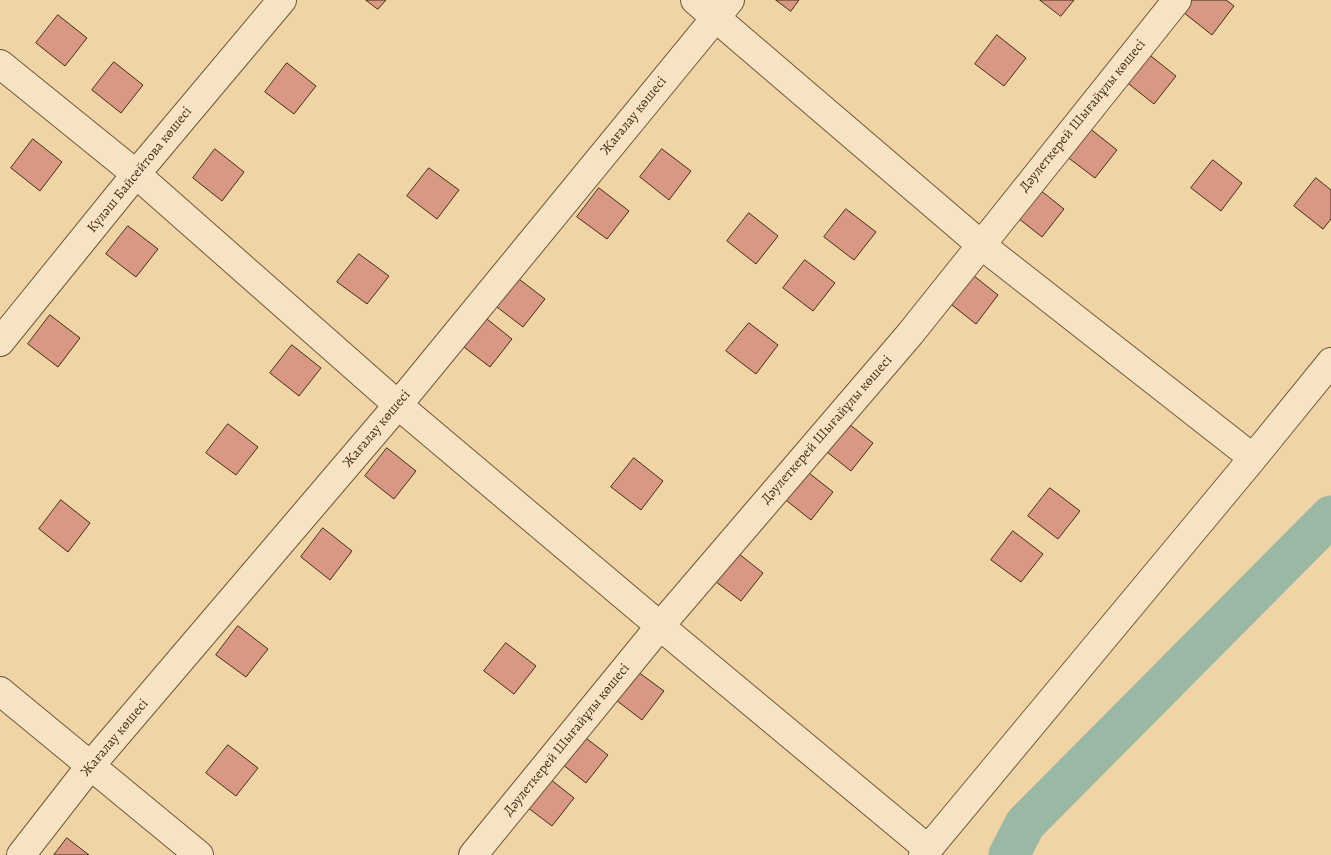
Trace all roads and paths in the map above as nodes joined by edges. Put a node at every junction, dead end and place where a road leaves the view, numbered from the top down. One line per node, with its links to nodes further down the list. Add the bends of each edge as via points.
1 (282, 0): 5 (street, Күләш Байсейтова көшесі)
2 (1177, 0): 6 (street, Дәулеткерей Шығайұлы көшесі)
3 (714, 5): 6 (street); 9 (street, Жағалау көшесі)
4 (0, 64): 5 (street)
5 (136, 174): 7 (street, Күләш Байсейтова көшесі); 9 (street)
6 (980, 244): 10 (street); 11 (street, Дәулеткерей Шығайұлы көшесі, via 910,334)
7 (0, 342)
8 (1331, 362): 10 (street)
9 (398, 405): 11 (street); 13 (street, Жағалау көшесі)
10 (1253, 458): 14 (street)
11 (660, 626): 14 (street); 17 (street, Дәулеткерей Шығайұлы көшесі)
12 (0, 691): 13 (street)
13 (91, 765): 15 (street, Жағалау көшесі); 16 (street)
14 (926, 852)
15 (21, 855)
16 (199, 855)
17 (473, 855)

